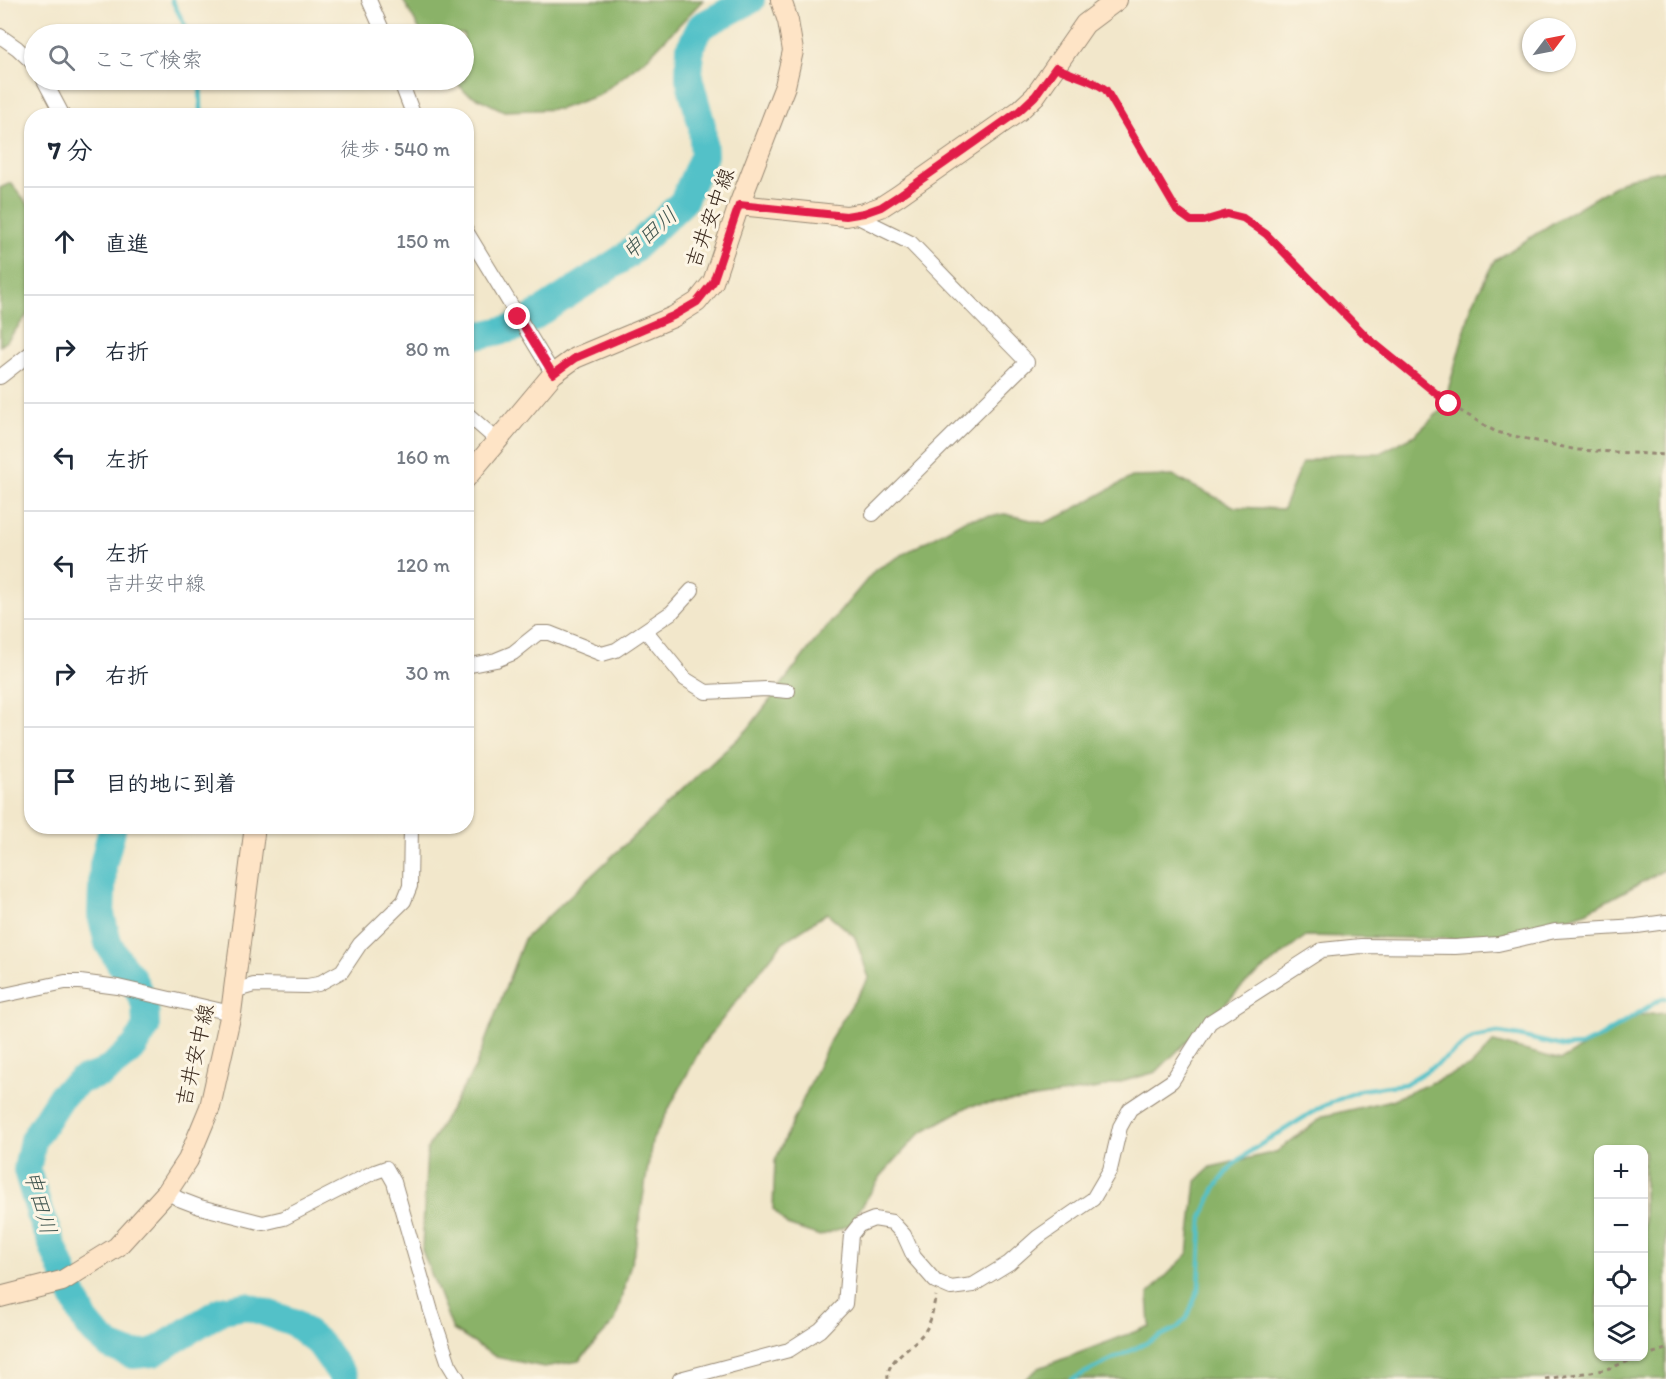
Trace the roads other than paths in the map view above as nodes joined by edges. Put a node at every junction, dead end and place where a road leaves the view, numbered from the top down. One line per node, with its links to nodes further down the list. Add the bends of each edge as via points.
1 (369, 0): 4 (street)
2 (782, 0): 11 (main road, 吉井安中線, via 793,51 785,86)
3 (1117, 0): 12 (main road, via 1085,24 1035,96 1019,111 881,207)
4 (380, 24)
5 (0, 36): 6 (street)
6 (24, 55)
7 (49, 90): 9 (street)
8 (404, 90): 10 (street)
9 (59, 108)
10 (411, 108)
11 (739, 205): 12 (main road); 15 (main road, 吉井安中線, via 713,282 697,302 575,358)
12 (854, 215): 20 (street, via 912,243 1027,362)
13 (474, 244): 15 (street)
14 (24, 358): 16 (street)
15 (553, 374): 18 (main road, 吉井安中線)
16 (0, 377)
17 (474, 419): 18 (street)
18 (498, 441): 19 (main road, 吉井安中線)
19 (474, 469)
20 (873, 514)
21 (692, 590): 22 (street, via 672,612)
22 (646, 631): 23 (street, via 602,654 549,633 538,633 513,653); 24 (street, via 685,679 706,692)
23 (474, 664)
24 (788, 691)
25 (254, 834): 28 (main road, 吉井安中線)
26 (411, 834): 28 (street, via 410,886 404,901 360,944 342,971 318,984 254,986)
27 (1666, 922): 34 (street, via 1555,931 1498,944 1322,950 1210,1022 1172,1082 1130,1109 1120,1127 1110,1170 1094,1199 1038,1237 1009,1263 973,1285 951,1288 936,1281 914,1257 904,1235 892,1222 874,1219 859,1225 851,1235 845,1304 820,1330 789,1350)
28 (234, 991): 30 (main road, 吉井安中線)
29 (0, 996): 30 (street, via 80,982)
30 (231, 1012): 31 (main road, 吉井安中線, via 210,1107 188,1160)
31 (168, 1192): 32 (main road, 吉井安中線, via 117,1247 86,1268 62,1281); 33 (street, via 200,1207 263,1223 284,1218 386,1168 394,1182 446,1353)
32 (0, 1297)
33 (458, 1379)
34 (680, 1379)

